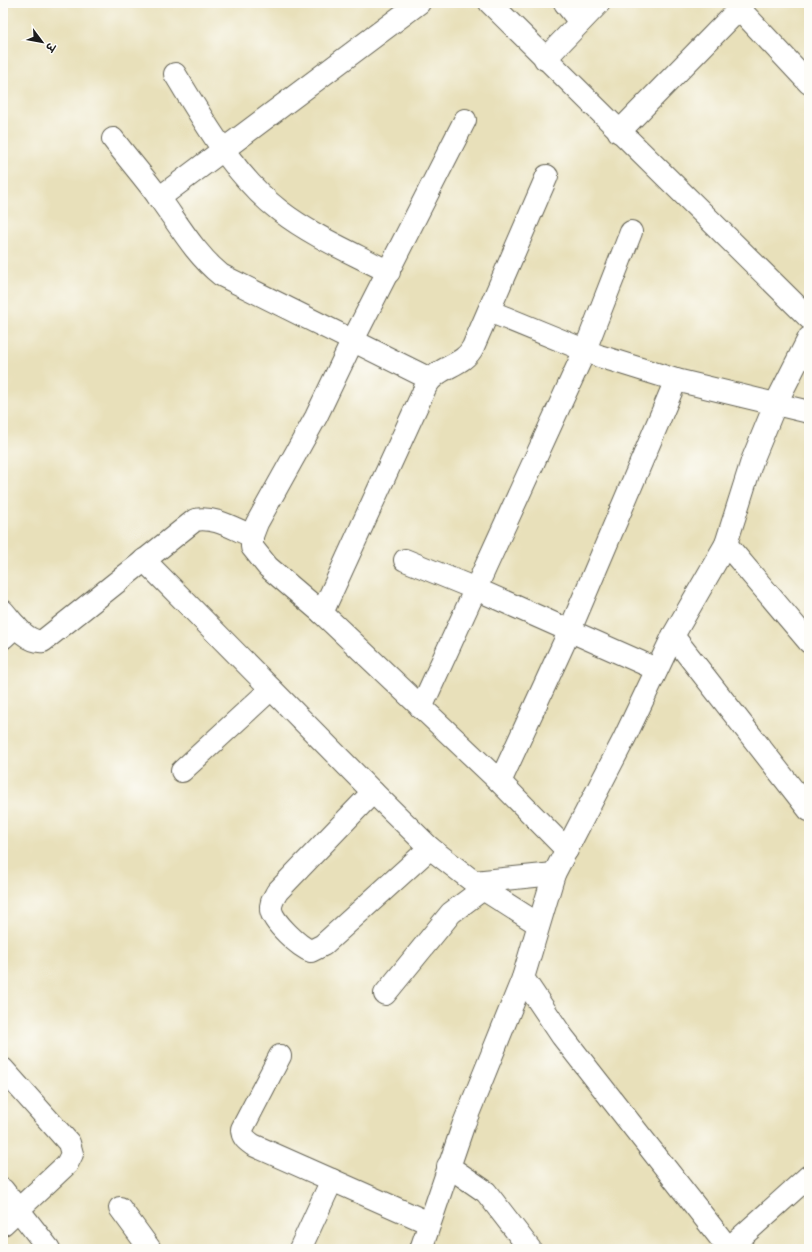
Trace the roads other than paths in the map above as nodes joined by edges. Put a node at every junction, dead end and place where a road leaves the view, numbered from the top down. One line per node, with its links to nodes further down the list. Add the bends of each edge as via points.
1 (419, 3): 13 (street)
2 (490, 3): 7 (street)
3 (565, 3): 6 (street)
4 (599, 3): 6 (street)
5 (737, 6): 9 (street); 11 (street)
6 (580, 22): 7 (street)
7 (545, 59): 11 (street)
8 (175, 74): 13 (street)
9 (809, 83)
10 (465, 120): 17 (street)
11 (619, 132): 19 (street)
12 (113, 138): 15 (street)
13 (222, 151): 15 (street); 17 (street, via 264,198 280,211)
14 (547, 176): 18 (street)
15 (159, 198): 21 (street, via 196,252 220,275)
16 (631, 232): 22 (street)
17 (388, 272): 21 (street)
18 (488, 311): 22 (street); 23 (street, via 470,353 440,370)
19 (809, 318)
20 (809, 338): 25 (street)
21 (352, 342): 23 (street); 27 (street, via 316,417)
22 (585, 350): 24 (street); 31 (street)
23 (430, 379): 32 (street)
24 (676, 380): 25 (street); 34 (street)
25 (775, 405): 26 (street); 28 (street, via 752,461)
26 (809, 412)
27 (252, 536): 29 (street, via 204,518 195,520); 32 (street, via 252,547 257,556)
28 (726, 544): 35 (street); 36 (street)
29 (144, 560): 33 (street, via 43,641 32,639); 38 (street)
30 (405, 560): 31 (street)
31 (476, 589): 34 (street); 39 (street)
32 (322, 612): 39 (street)
33 (7, 625)
34 (570, 630): 37 (street); 41 (street)
35 (673, 636): 37 (street); 43 (street)
36 (809, 642)
37 (656, 669): 45 (street, via 624,739)
38 (271, 689): 40 (street); 42 (street)
39 (421, 708): 41 (street)
40 (182, 771)
41 (500, 782): 45 (street)
42 (373, 792): 44 (street); 44 (street, via 273,899 271,912 274,919 298,944 311,951 323,945)
43 (809, 810)
44 (430, 848): 47 (street)
45 (567, 850): 46 (street)
46 (554, 874): 47 (street); 48 (street)
47 (479, 886): 48 (street); 50 (street, via 451,913)
48 (538, 924): 49 (street)
49 (523, 978): 53 (street); 65 (street, via 562,1036)
50 (386, 994)
51 (280, 1056): 55 (street, via 245,1120 242,1134 253,1145)
52 (3, 1069): 58 (street, via 72,1148 71,1159 67,1164)
53 (448, 1166): 59 (street); 64 (street, via 486,1192)
54 (809, 1176): 65 (street)
55 (332, 1180): 59 (street); 62 (street)
56 (3, 1190): 58 (street)
57 (120, 1208): 61 (street)
58 (11, 1217): 60 (street)
59 (429, 1224): 63 (street)
60 (49, 1249)
61 (150, 1249)
62 (300, 1249)
63 (421, 1249)
64 (530, 1249)
65 (729, 1249)

